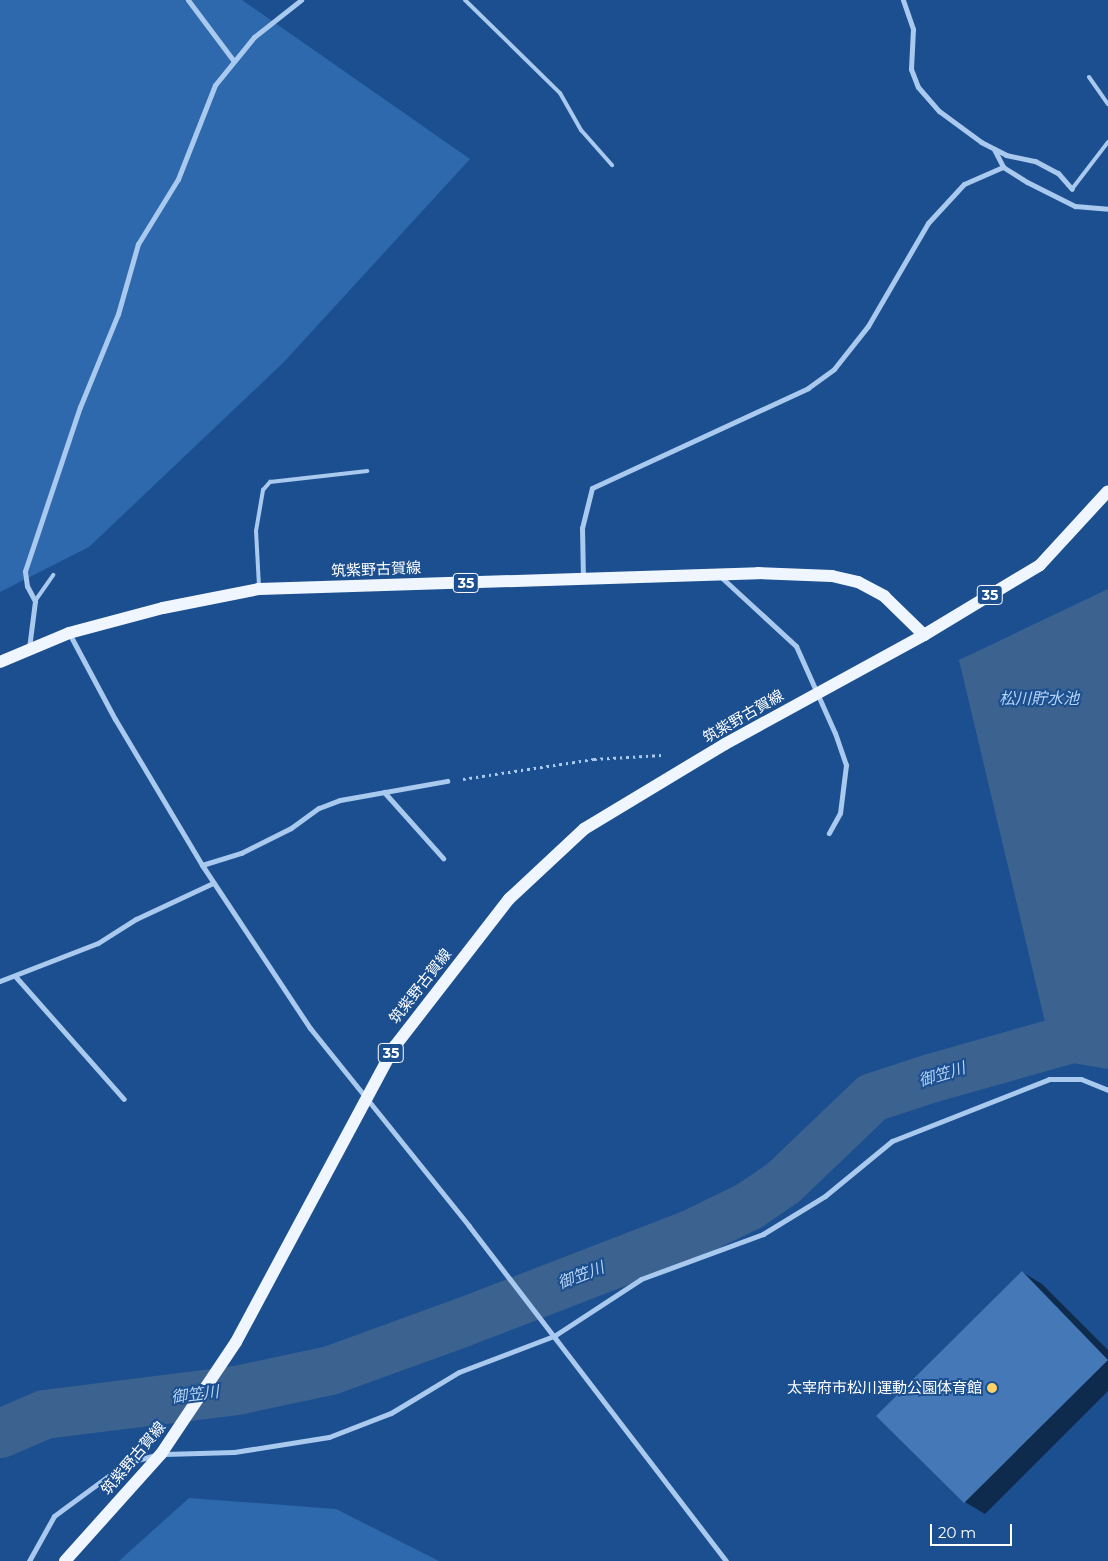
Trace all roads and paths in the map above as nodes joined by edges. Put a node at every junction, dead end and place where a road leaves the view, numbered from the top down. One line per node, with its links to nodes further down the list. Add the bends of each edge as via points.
1 (188, 0): 5 (street)
2 (301, 0): 5 (street, via 254,37)
3 (465, 0): 10 (lane, via 560,93 581,130)
4 (903, 0): 9 (street, via 913,29 911,70 918,88 939,111)
5 (233, 60): 20 (street, via 215,85 178,179 138,244 118,314 80,408 25,571 27,586)
6 (1089, 77): 7 (lane)
7 (1108, 104)
8 (1108, 142): 12 (lane)
9 (994, 148): 11 (street); 12 (street, via 1058,173)
10 (612, 165)
11 (1003, 167): 13 (street, via 1075,206); 18 (street, via 964,184 928,223 868,326 834,369 808,388 592,488 582,528)
12 (1072, 189)
13 (1108, 209)
14 (367, 471): 19 (lane, via 270,482 262,490 256,531)
15 (1108, 491): 22 (main road, 筑紫野古賀線 / 35, via 1040,565)
16 (53, 575): 20 (lane)
17 (719, 575): 18 (main road, 筑紫野古賀線 / 35); 22 (main road, 筑紫野古賀線 / 35, via 832,576 858,582 884,596); 28 (street, via 796,646 835,733 846,764 840,813)
18 (583, 579): 19 (main road, 筑紫野古賀線 / 35)
19 (259, 590): 21 (main road, 筑紫野古賀線 / 35, via 163,608)
20 (35, 601): 23 (street)
21 (69, 633): 23 (main road, 筑紫野古賀線 / 35); 30 (street)
22 (924, 635): 38 (main road, 筑紫野古賀線 / 35, via 724,744 584,829 508,899 395,1046 236,1342 188,1414 161,1454)
23 (29, 648): 24 (main road, 筑紫野古賀線 / 35)
24 (0, 662)
25 (662, 755): 26 (path, via 594,759)
26 (447, 781): 27 (street)
27 (384, 792): 29 (street); 30 (street, via 340,800 319,808 291,828 240,853)
28 (829, 833)
29 (443, 858)
30 (202, 866): 31 (street)
31 (213, 883): 32 (street, via 136,918 98,943); 36 (street, via 310,1028)
32 (15, 976): 33 (street); 35 (street)
33 (0, 981)
34 (1108, 1090): 36 (street, via 1081,1078 1049,1079 892,1141 825,1196 763,1234 641,1279)
35 (124, 1099)
36 (554, 1336): 37 (street, via 459,1372 391,1413 329,1437 234,1452 160,1454 126,1463 54,1516); 39 (street)
37 (29, 1561)
38 (65, 1561)
39 (726, 1561)

